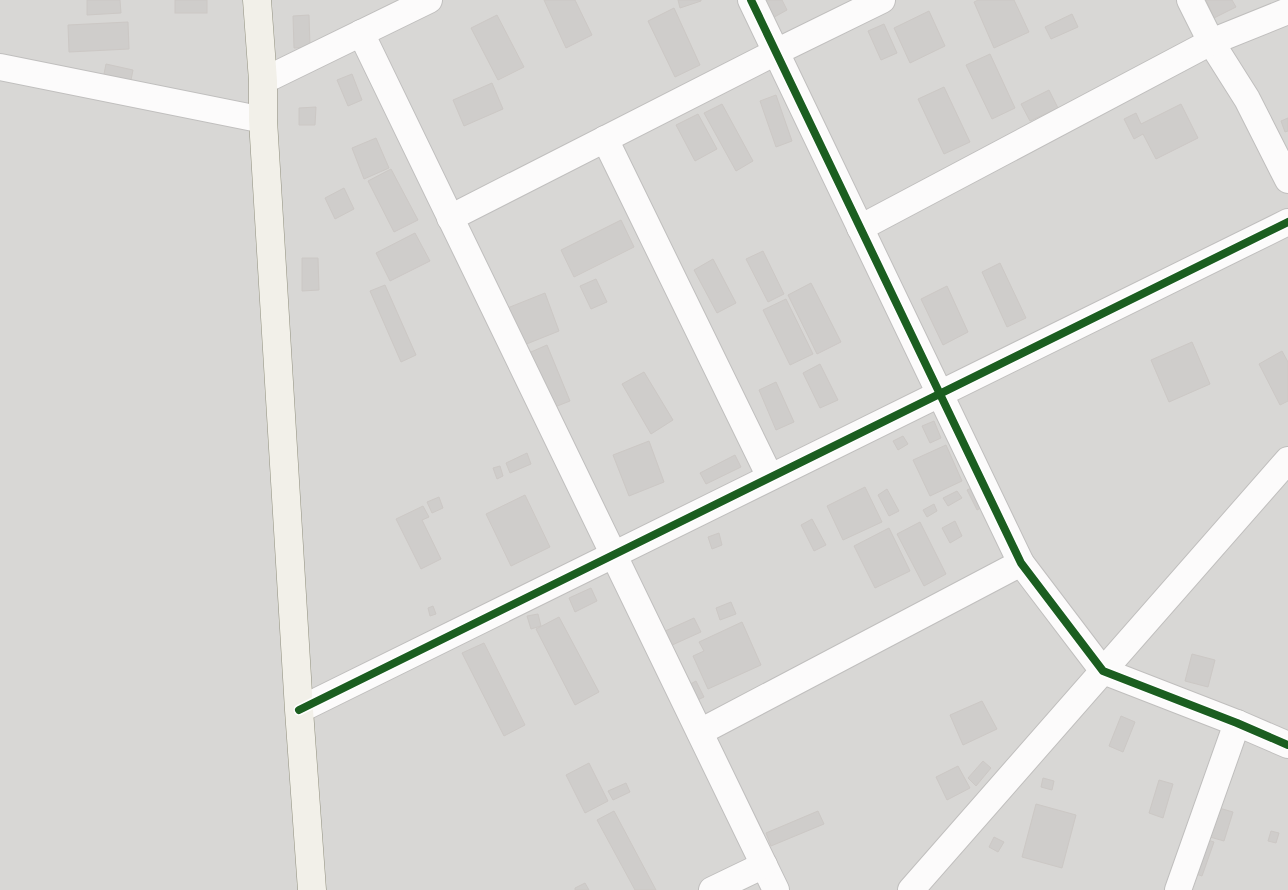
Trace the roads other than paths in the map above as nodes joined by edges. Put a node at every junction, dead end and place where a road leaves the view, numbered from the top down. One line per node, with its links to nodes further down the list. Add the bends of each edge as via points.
1 (257, 0): 11 (street)
2 (429, 0): 7 (street)
3 (751, 0): 9 (street)
4 (882, 0): 9 (street)
5 (1190, 0): 8 (street)
6 (1288, 11): 8 (street)
7 (360, 33): 11 (street); 15 (street)
8 (1212, 42): 14 (street, via 1247,99); 17 (street)
9 (776, 52): 13 (street); 17 (street)
10 (0, 67): 12 (street)
11 (263, 81): 12 (street)
12 (263, 120): 24 (street)
13 (605, 139): 15 (street); 20 (street)
14 (1288, 180)
15 (450, 218): 21 (street)
16 (1288, 222): 18 (street)
17 (860, 228): 18 (street)
18 (940, 394): 20 (street); 22 (street)
19 (1288, 460): 23 (street)
20 (770, 478): 21 (street)
21 (614, 555): 24 (street); 26 (street)
22 (1021, 563): 23 (street); 26 (street)
23 (1103, 671): 25 (street); 32 (street)
24 (299, 710): 29 (street)
25 (1237, 723): 27 (street); 33 (street)
26 (700, 732): 28 (street)
27 (1288, 745)
28 (764, 865): 30 (street); 31 (street)
29 (312, 890)
30 (712, 890)
31 (776, 890)
32 (911, 890)
33 (1178, 890)

